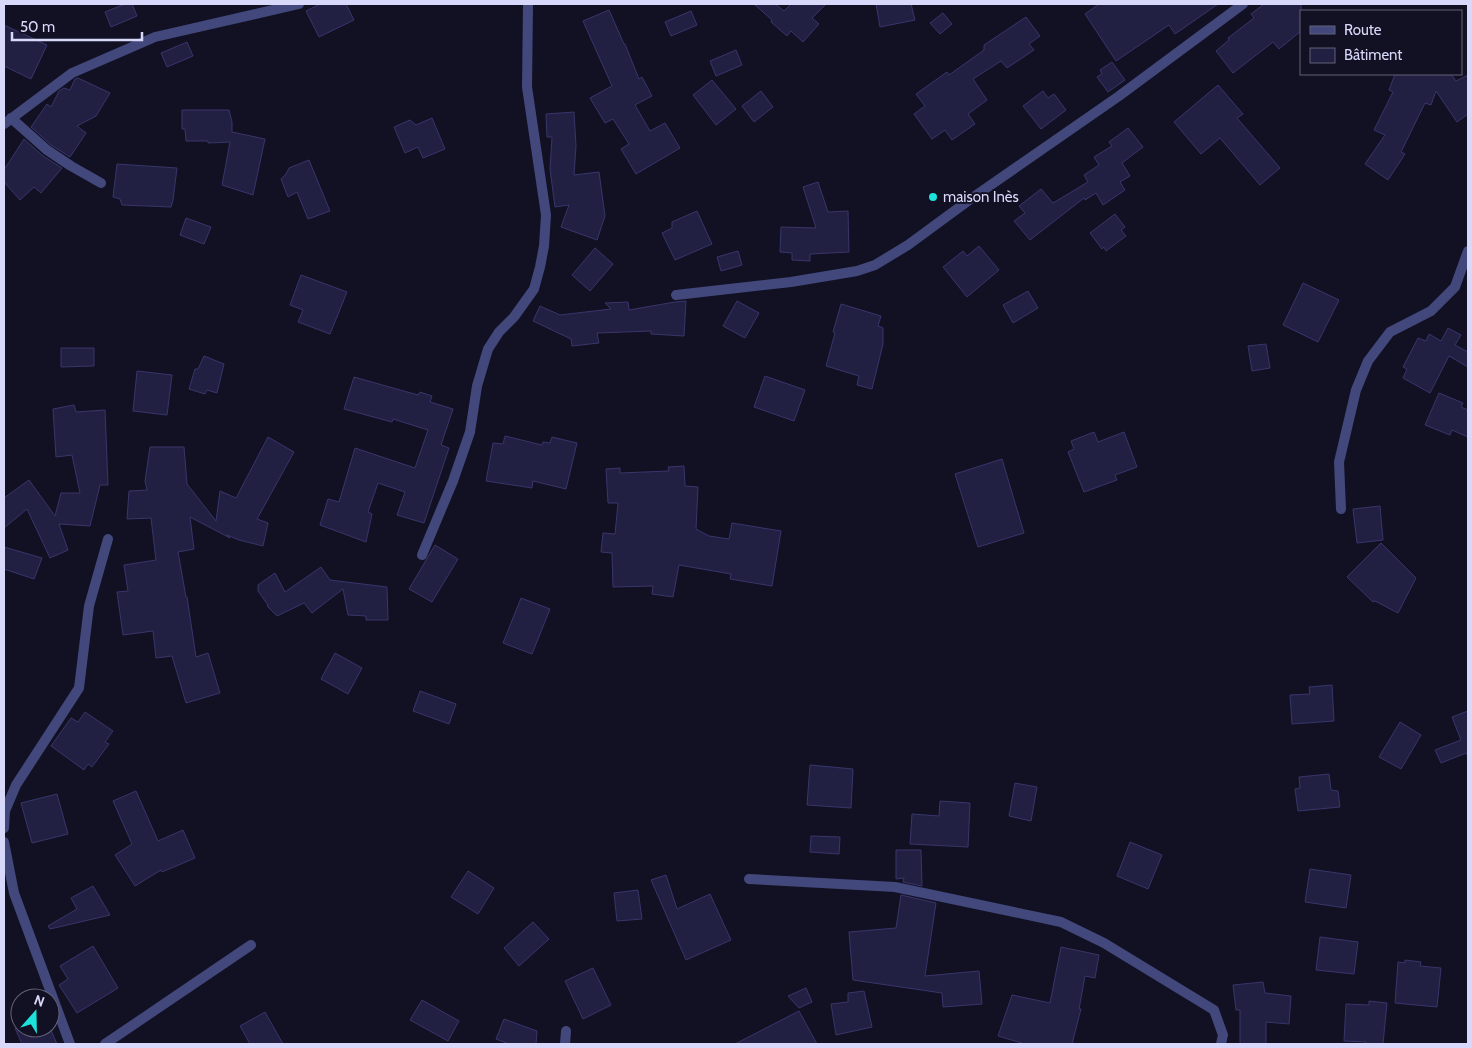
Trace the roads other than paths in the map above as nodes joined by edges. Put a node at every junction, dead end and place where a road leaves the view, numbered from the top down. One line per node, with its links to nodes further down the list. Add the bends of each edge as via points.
1 (299, 4): 4 (street, via 155,37 72,73)
2 (528, 4): 10 (street, via 527,87 546,215 540,267 534,289 488,349 477,386 470,432)
3 (1242, 4): 7 (street, via 1119,96 875,265 791,282)
4 (8, 121): 5 (street, via 70,166)
5 (101, 183)
6 (1468, 251): 8 (street, via 1455,287 1431,311 1390,332 1368,361 1356,390 1339,462)
7 (676, 295)
8 (1341, 509)
9 (108, 539): 11 (street, via 89,606 79,688 16,784 5,811)
10 (422, 555)
11 (4, 828)
12 (4, 842): 16 (street, via 14,893)
13 (748, 879): 19 (street, via 895,887 1061,922 1104,943 1214,1010 1223,1035)
14 (251, 945): 17 (street)
15 (566, 1031): 18 (street)
16 (70, 1044)
17 (105, 1044)
18 (565, 1044)
19 (1221, 1044)

